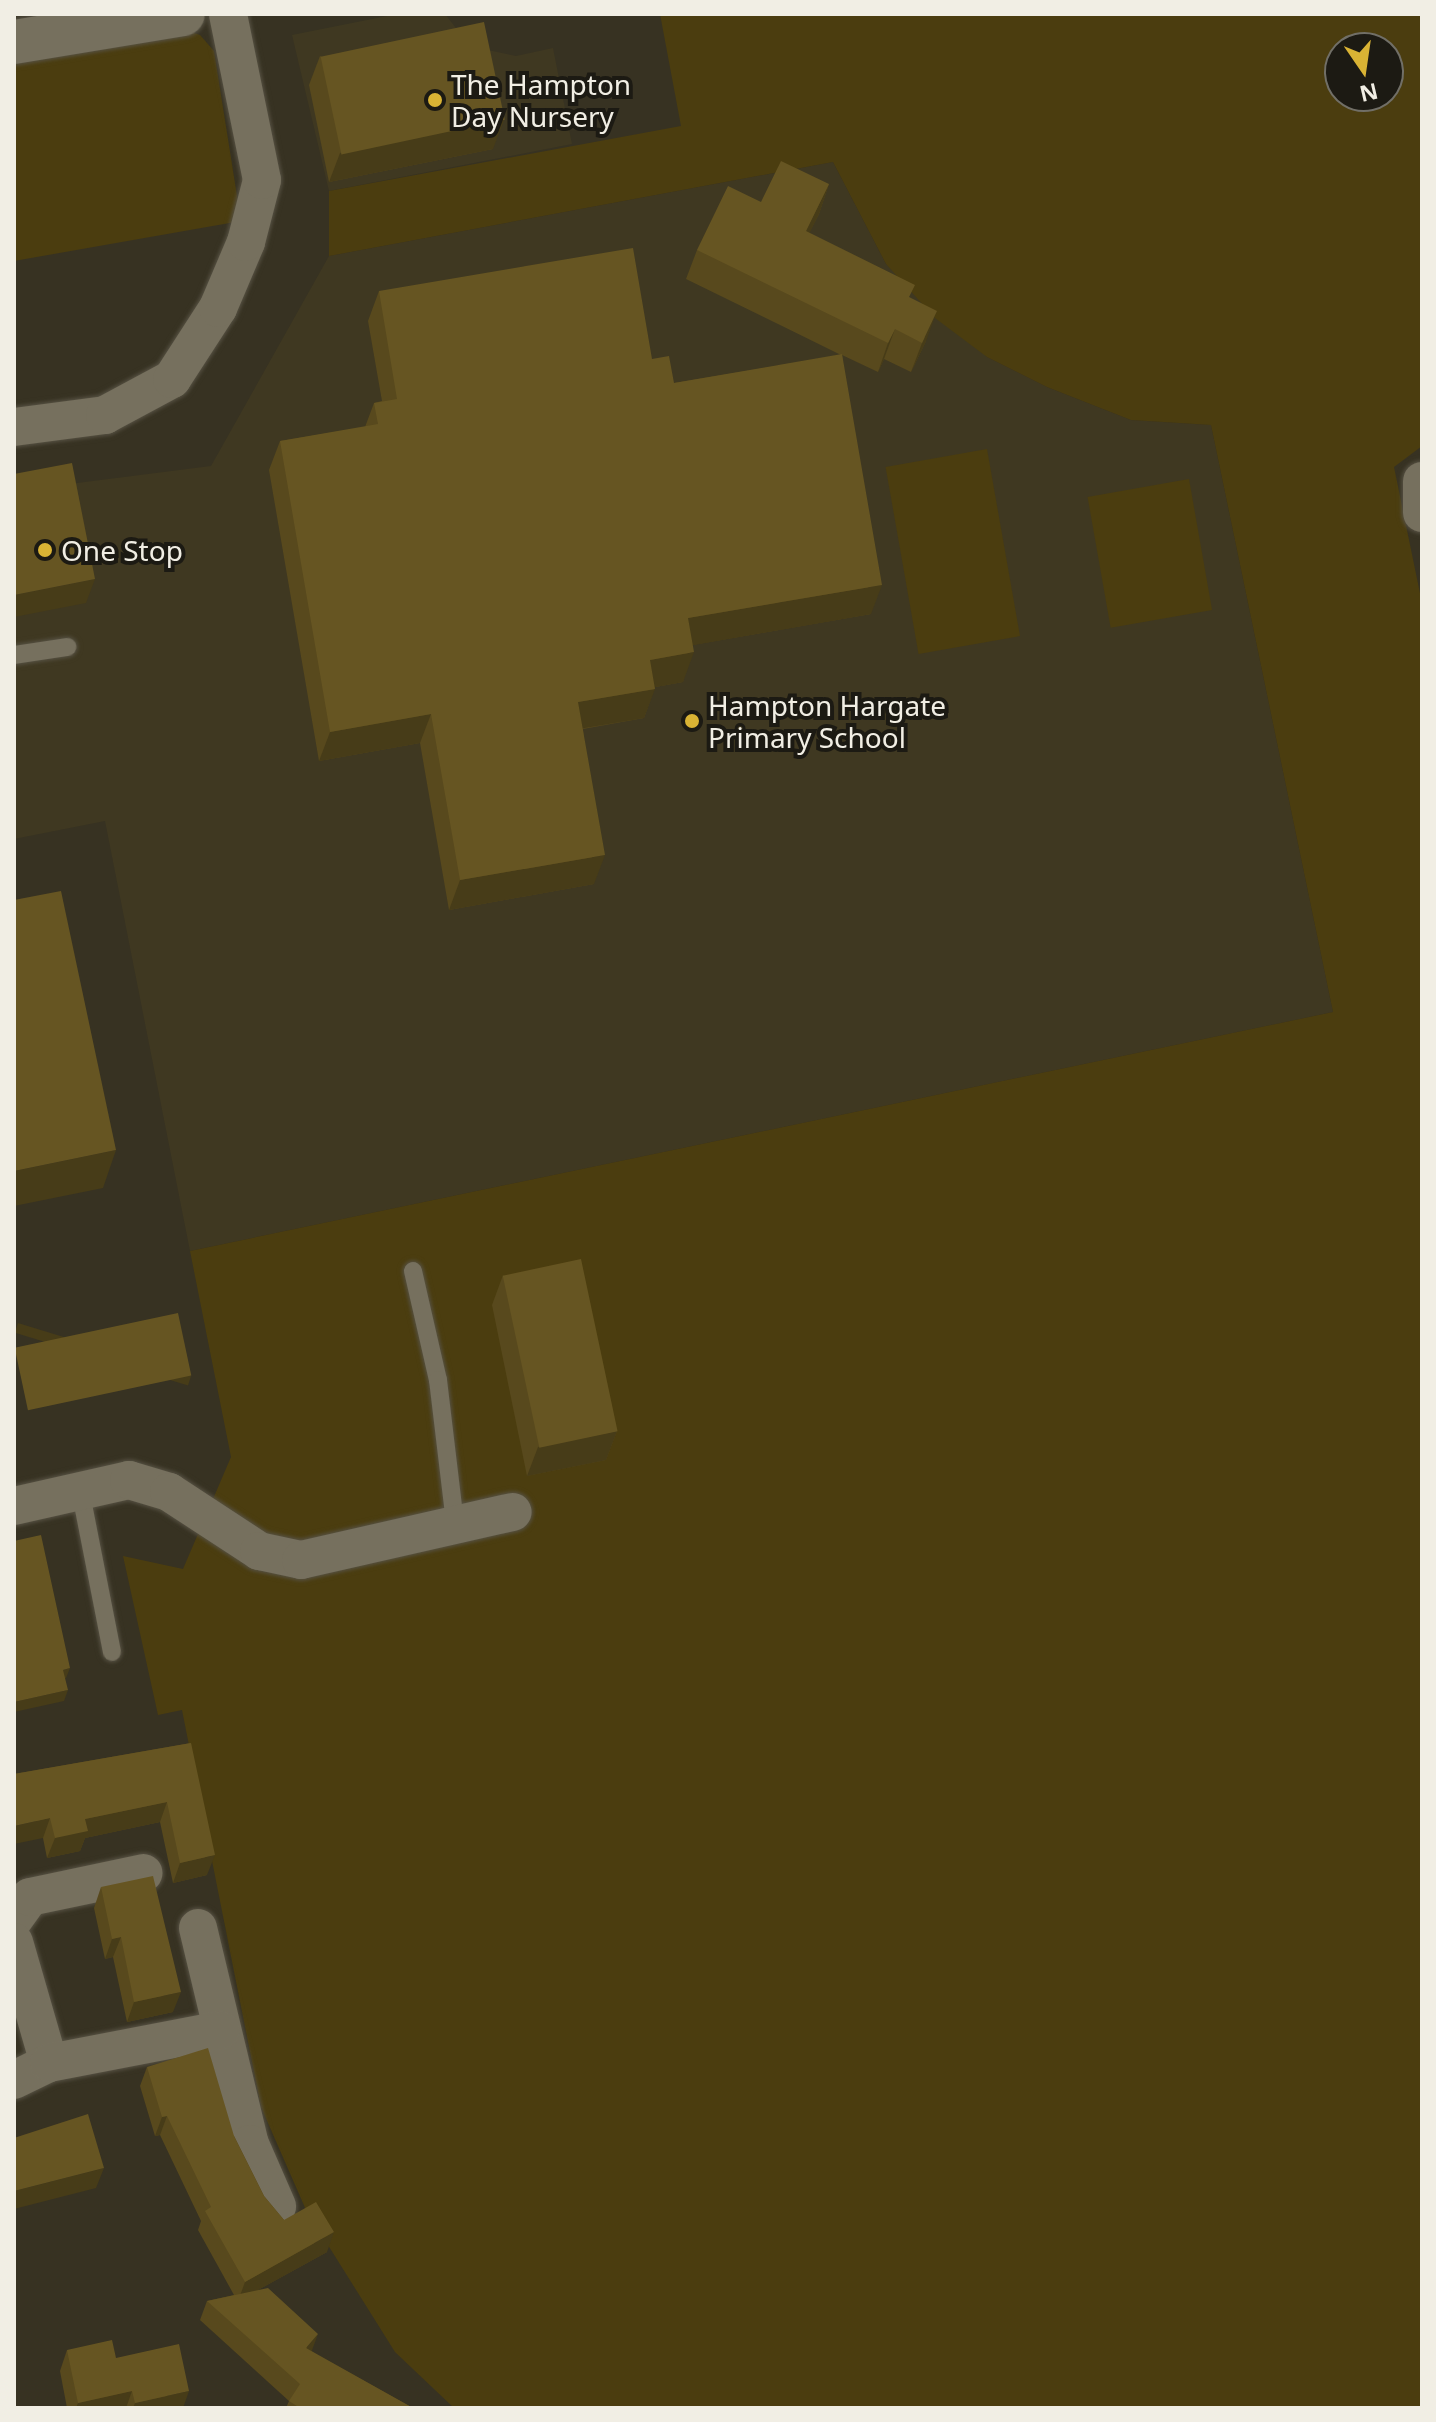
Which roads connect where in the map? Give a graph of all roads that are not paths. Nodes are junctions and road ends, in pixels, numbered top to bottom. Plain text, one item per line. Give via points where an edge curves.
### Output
1 (228, 14) edge
2 (171, 15) edge
3 (14, 42) edge
4 (14, 427) edge
5 (1422, 481) edge
6 (1422, 513) edge
7 (67, 647) dead end
8 (14, 655) edge
9 (413, 1271) dead end
10 (80, 1489) junction
11 (14, 1506) edge
12 (513, 1512) dead end
13 (455, 1522) junction
14 (112, 1652) dead end
15 (144, 1873) dead end
16 (14, 1919) edge
17 (198, 1928) dead end
18 (14, 1942) edge
19 (221, 2030) junction
20 (49, 2063) junction
21 (14, 2080) edge
22 (277, 2206) edge

1 - 4 street via 262,180 246,242 218,308 172,379 105,415
2 - 3 street
5 - 6 street
7 - 8 lane
9 - 13 lane via 438,1380
10 - 11 street
10 - 13 street via 129,1480 169,1492 259,1551 301,1560
10 - 14 lane
12 - 13 street
15 - 16 street via 30,1897
17 - 19 street
18 - 20 street
19 - 20 street
19 - 22 street via 250,2144
20 - 21 street

